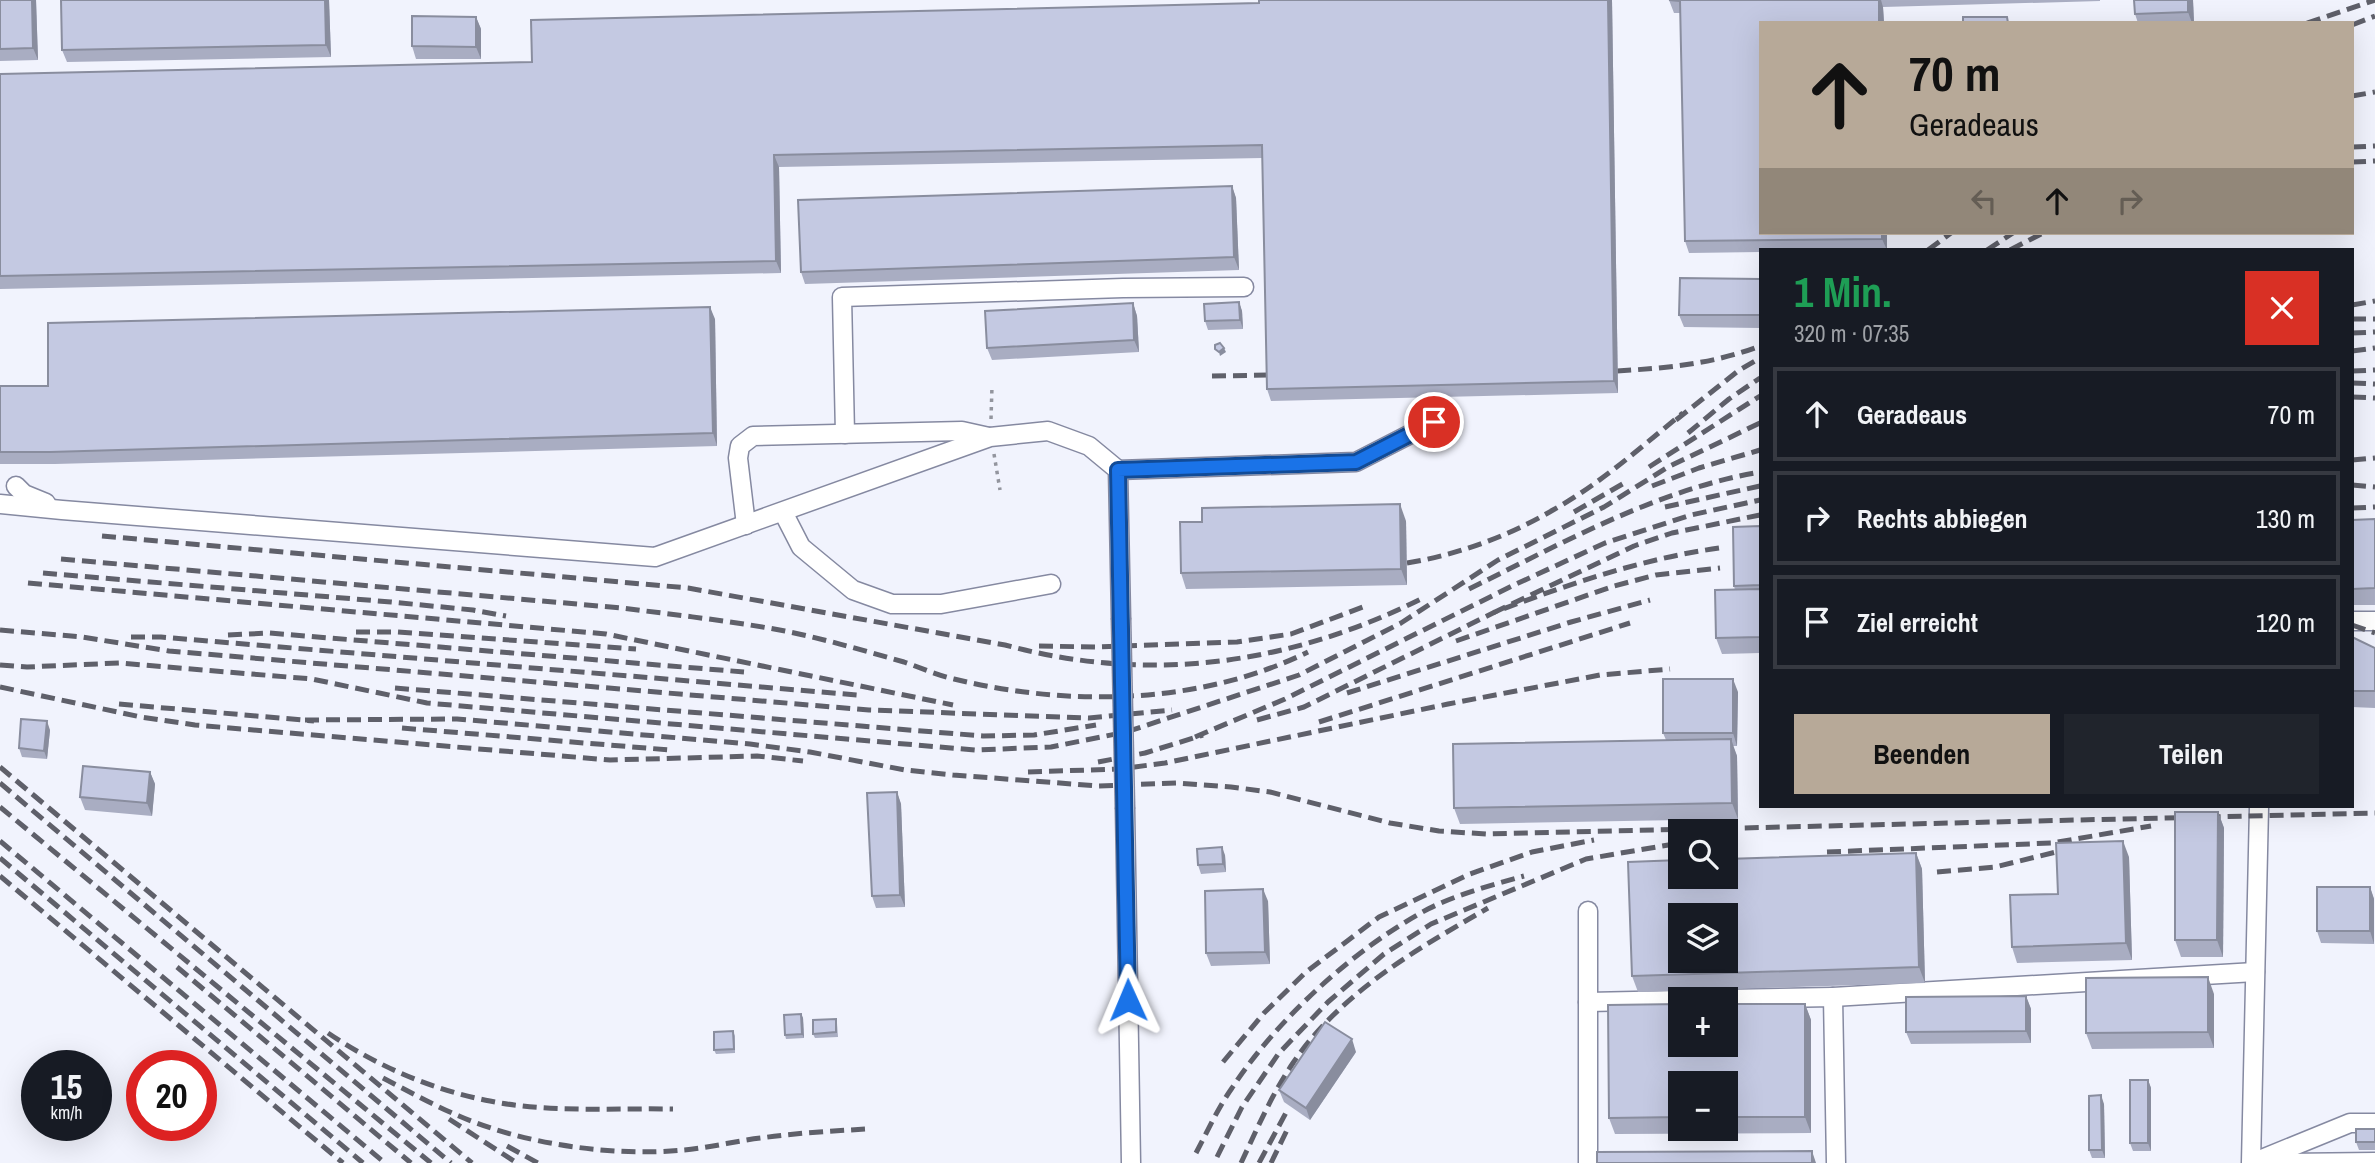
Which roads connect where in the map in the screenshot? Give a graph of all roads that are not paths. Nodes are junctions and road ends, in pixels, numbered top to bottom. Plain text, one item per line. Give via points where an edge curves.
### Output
1 (1244, 288) dead end
2 (1434, 422) dead end
3 (845, 434) junction
4 (990, 437) junction
5 (1118, 470) junction
6 (16, 486) dead end
7 (0, 503) edge
8 (62, 510) junction
9 (783, 512) junction
10 (746, 525) junction
11 (1051, 584) dead end
12 (2354, 621) edge
13 (2375, 621) edge
14 (2259, 808) edge
15 (1588, 911) dead end
16 (2255, 972) junction
17 (1833, 997) junction
18 (1738, 999) edge
19 (1668, 1000) edge
20 (1588, 1002) junction
21 (2375, 1123) edge
22 (2375, 1162) edge
23 (1132, 1163) edge
24 (1588, 1163) edge
25 (1836, 1163) edge
26 (2251, 1163) edge
27 (2279, 1163) edge

1 - 3 lane via 842,297
2 - 5 lane via 1356,462
3 - 4 lane via 962,431
3 - 10 lane via 753,436 740,446
4 - 5 lane via 1048,431 1089,446
4 - 9 lane
5 - 23 lane, bridge
6 - 8 lane
7 - 8 lane
8 - 10 lane via 655,557
9 - 10 lane
9 - 11 lane via 801,547 853,590 891,604 941,604
12 - 13 lane
14 - 16 lane
15 - 20 lane
16 - 17 lane
16 - 26 lane
17 - 18 lane
17 - 25 lane
19 - 20 lane
20 - 24 lane
21 - 26 lane via 2350,1123
22 - 27 lane

